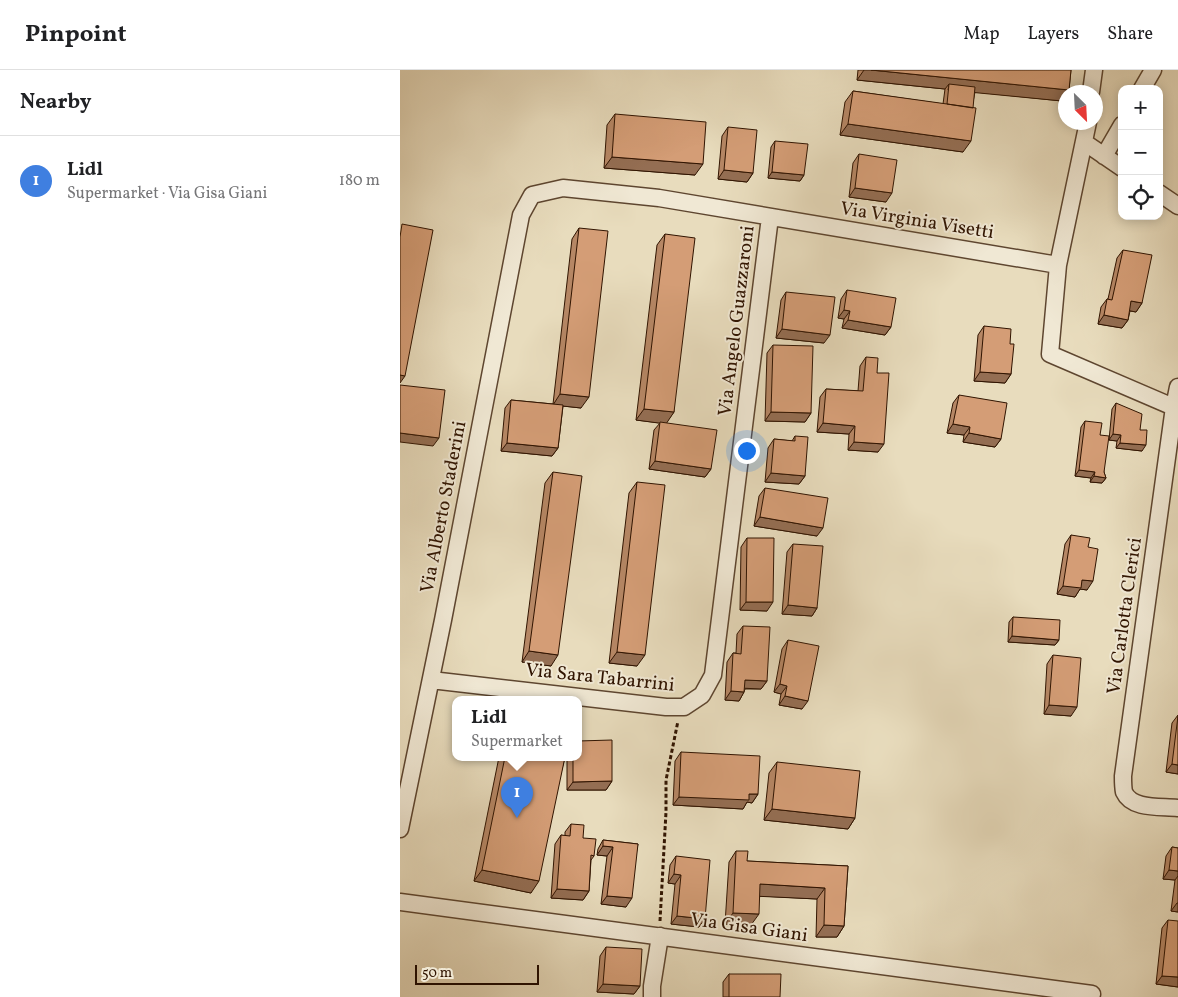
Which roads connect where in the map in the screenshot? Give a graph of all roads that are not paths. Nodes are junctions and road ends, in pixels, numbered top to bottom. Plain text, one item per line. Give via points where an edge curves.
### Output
1 (1094, 70) edge
2 (1153, 70) edge
3 (1093, 85) edge
4 (1144, 85) edge
5 (1086, 130) edge
6 (1119, 130) edge
7 (1084, 142) junction
8 (1104, 156) junction
9 (1118, 165) edge
10 (532, 195) joint
11 (1163, 196) edge
12 (1178, 206) edge
13 (770, 218) junction
14 (1058, 265) junction
15 (1178, 387) edge
16 (1176, 408) edge
17 (430, 680) junction
18 (702, 695) joint
19 (570, 696) edge
20 (582, 697) edge
21 (1178, 808) edge
22 (400, 829) edge
23 (400, 902) edge
24 (660, 936) junction
25 (1092, 994) dead end
26 (652, 997) edge

1 - 3 street
2 - 4 street
5 - 7 street
6 - 8 street
7 - 8 street
7 - 14 street
8 - 9 street
10 - 13 street, Via Angelo Guazzaroni via 563,188 659,198
10 - 17 street, Via Alberto Staderini via 522,216
11 - 12 street
13 - 14 street, Via Virginia Visetti
13 - 18 street, Via Angelo Guazzaroni via 713,675
14 - 16 street via 1050,354
15 - 16 street, Via Carlotta Clerici
16 - 21 street, Via Carlotta Clerici via 1123,776 1124,791 1130,801 1140,805
17 - 19 street, Via Sara Tabarrini
17 - 22 street, Via Alberto Staderini
18 - 20 street, Via Sara Tabarrini via 684,707
23 - 24 street, Via Gisa Giani
24 - 25 street, Via Gisa Giani
24 - 26 street

